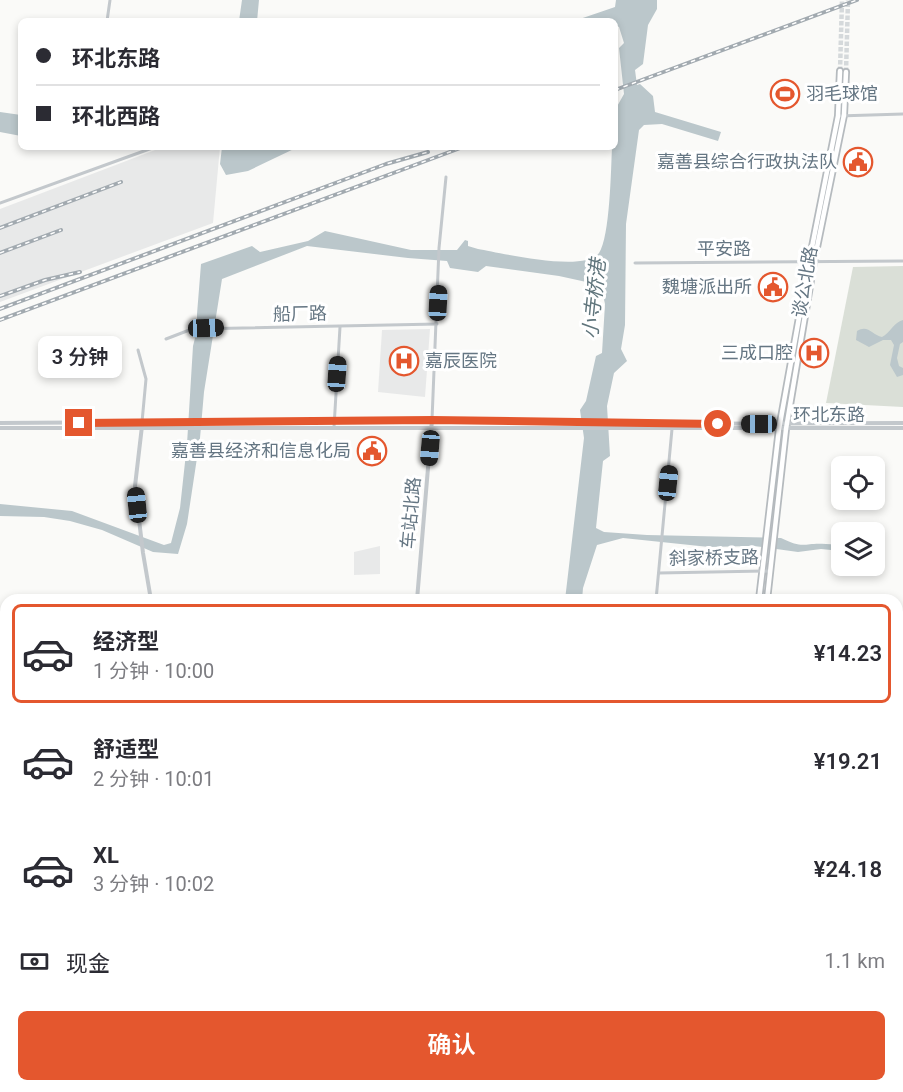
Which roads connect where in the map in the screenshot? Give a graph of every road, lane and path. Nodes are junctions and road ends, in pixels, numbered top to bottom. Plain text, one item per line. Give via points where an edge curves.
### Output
1 (111, 0) edge
2 (108, 18) edge
3 (843, 72) tunnel mouth
4 (903, 114) edge
5 (841, 115) junction
6 (147, 150) edge
7 (447, 177) dead end
8 (0, 203) edge
9 (903, 261) edge
10 (811, 262) junction
11 (635, 263) dead end
12 (437, 324) junction
13 (340, 327) junction
14 (166, 339) dead end
15 (138, 350) dead end
16 (432, 420) junction
17 (334, 421) junction
18 (0, 423) edge
19 (903, 423) edge
20 (142, 425) junction
21 (208, 425) junction
22 (571, 425) junction
23 (673, 426) junction
24 (780, 426) junction
25 (786, 426) junction
26 (334, 427) junction
27 (0, 428) edge
28 (432, 428) junction
29 (903, 428) edge
30 (762, 570) junction
31 (770, 571) junction
32 (659, 573) junction
33 (150, 594) edge
34 (418, 594) edge
35 (657, 594) edge
36 (760, 594) edge
37 (767, 594) edge

1 - 2 street
3 - 5 main road, 谈公北路
4 - 5 street
5 - 10 main road, 谈公北路
6 - 8 street
7 - 12 street, 车站北路 via 439,248
9 - 10 street, 平安路
10 - 11 street, 平安路
10 - 24 main road, 谈公北路
10 - 25 main road, 谈公北路
12 - 13 street, 船厂路
12 - 16 street, 车站北路
13 - 14 street, 船厂路 via 192,329
13 - 17 street
15 - 20 street via 146,379
16 - 17 street, 环北东路
16 - 22 street, 环北东路
16 - 28 street, 车站北路
17 - 21 street, 环北东路
17 - 26 street
18 - 20 street
19 - 25 street, 环北东路
20 - 21 street
20 - 27 street
20 - 33 street via 135,486
21 - 26 street, 环北东路
22 - 23 street, 环北东路
22 - 28 street, 环北东路
23 - 24 street, 环北东路
23 - 32 street
24 - 25 street, 环北东路
24 - 30 main road, 谈公北路
25 - 29 street, 环北东路
25 - 31 main road, 谈公北路
26 - 28 street, 环北东路
28 - 34 street, 车站北路
30 - 31 street, 斜家桥支路
30 - 32 street, 斜家桥支路
30 - 36 main road, 谈公北路
31 - 37 main road, 谈公北路
32 - 35 street

